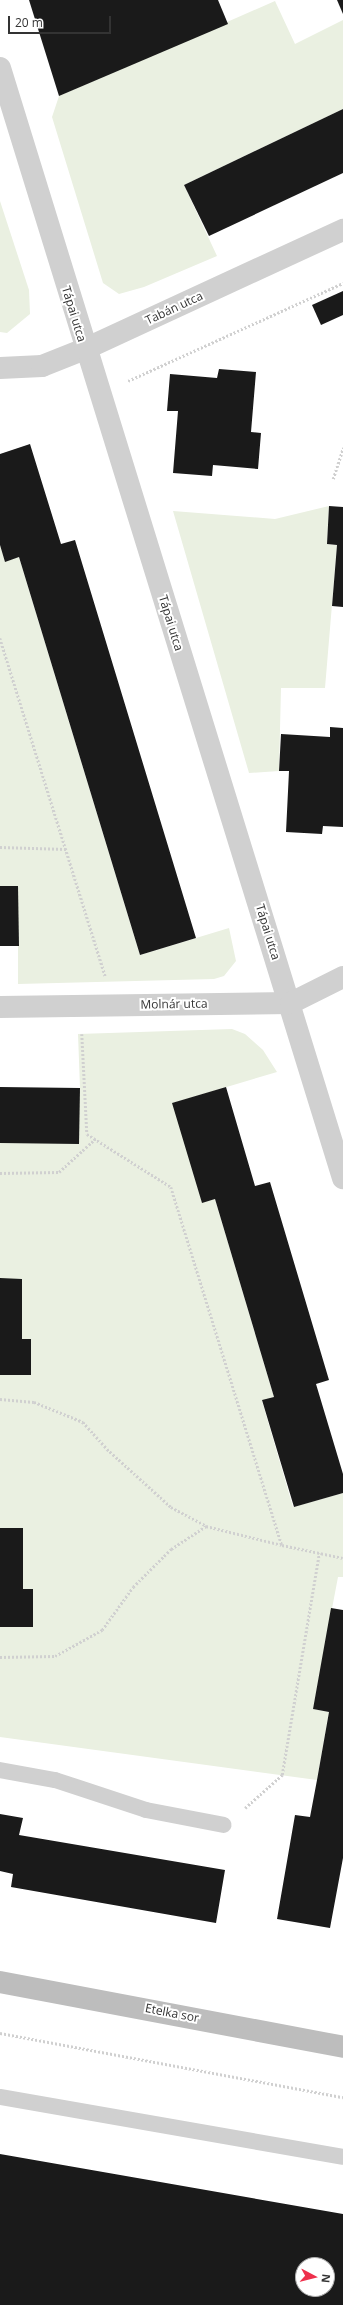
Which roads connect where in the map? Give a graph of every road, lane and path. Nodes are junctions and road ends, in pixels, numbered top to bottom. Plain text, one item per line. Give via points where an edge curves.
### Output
1 (0, 68) edge
2 (343, 230) edge
3 (343, 283) edge
4 (85, 349) junction
5 (0, 368) edge
6 (128, 381) dead end
7 (343, 448) edge
8 (333, 479) dead end
9 (0, 638) edge
10 (0, 847) edge
11 (66, 849) junction
12 (343, 977) edge
13 (291, 1003) junction
14 (114, 1005) junction
15 (80, 1006) junction
16 (0, 1007) edge
17 (95, 1139) junction
18 (0, 1173) edge
19 (343, 1178) edge
20 (0, 1399) edge
21 (206, 1526) junction
22 (282, 1545) junction
23 (319, 1553) junction
24 (343, 1558) edge
25 (0, 1657) edge
26 (0, 1770) edge
27 (224, 1824) joint
28 (0, 1982) edge
29 (0, 2033) edge
30 (343, 2047) edge
31 (0, 2097) edge
32 (343, 2097) edge
33 (343, 2158) edge

1 - 4 street, Tápai utca
2 - 4 street, Tabán utca
3 - 6 path
4 - 5 street, Tabán utca via 42,366
4 - 13 street, Tápai utca
7 - 8 path
9 - 11 path
10 - 11 path
11 - 14 path
12 - 13 street, Molnár utca
13 - 14 street, Molnár utca
13 - 19 street, Tápai utca
14 - 15 street, Molnár utca
15 - 16 street, Molnár utca
15 - 17 path via 87,1134
17 - 18 path via 59,1172
17 - 22 path via 171,1187
20 - 21 path via 34,1402 84,1422 107,1449 171,1507
21 - 22 path
21 - 25 path via 171,1549 133,1587 102,1630 55,1656
22 - 23 path
23 - 24 path
23 - 27 path via 282,1775
26 - 27 lane via 55,1780 104,1799 146,1810
28 - 30 street, Etelka sor
29 - 32 path
31 - 33 lane

